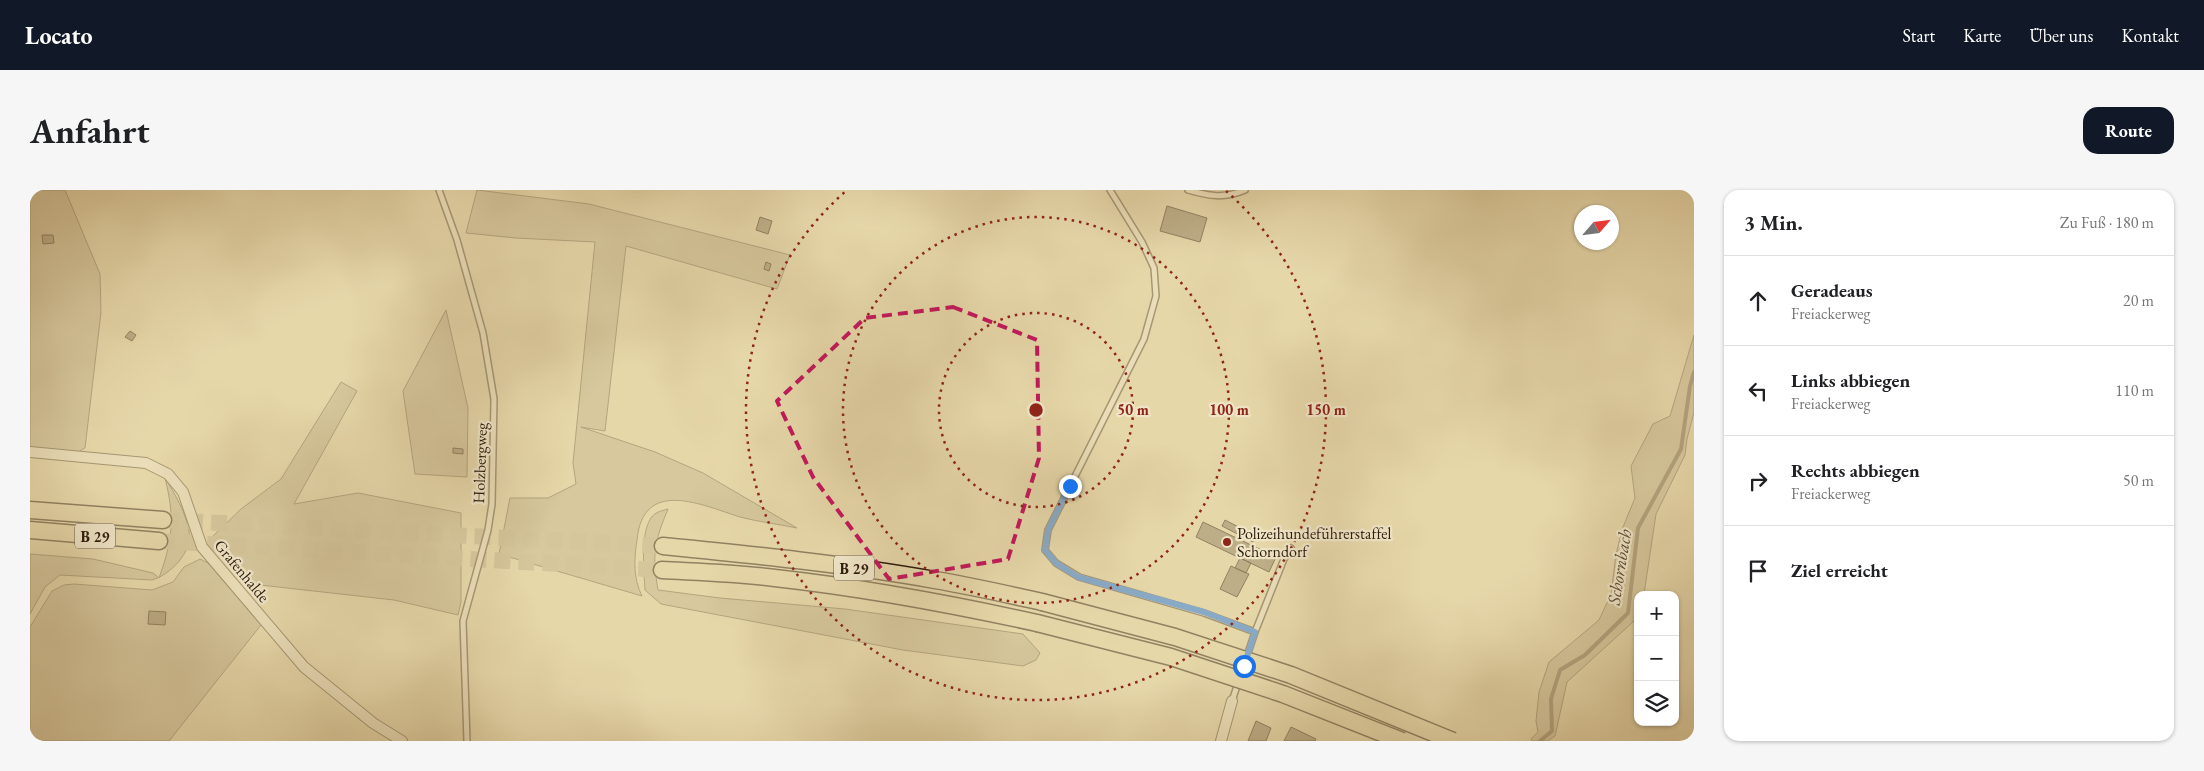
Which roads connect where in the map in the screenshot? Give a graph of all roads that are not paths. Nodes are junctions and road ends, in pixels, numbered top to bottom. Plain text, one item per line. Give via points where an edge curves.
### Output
1 (439, 190) edge
2 (1110, 190) edge
3 (1188, 190) edge
4 (1245, 190) edge
5 (30, 452) edge
6 (30, 510) edge
7 (162, 520) tunnel mouth
8 (30, 530) edge
9 (159, 542) tunnel mouth
10 (664, 546) tunnel mouth
11 (1291, 548) dead end
12 (662, 570) tunnel mouth
13 (1255, 632) junction
14 (1232, 701) joint
15 (402, 741) edge
16 (467, 741) edge
17 (1221, 741) edge
18 (1402, 741) edge
19 (1453, 741) edge

1 - 16 lane, Holzbergweg via 483,333 494,400 492,504 463,621
2 - 13 lane via 1154,268 1156,296 1144,338 1048,530 1045,550 1056,563 1078,577 1204,612
3 - 4 lane via 1214,197
5 - 15 street, Grafenhalde via 146,463 168,474 182,492 202,547 298,659 373,723
6 - 7 highway, B 29
8 - 9 highway, B 29
10 - 19 highway, B 29, bridge via 853,568 934,580 1042,602 1175,637 1291,675
11 - 13 lane
12 - 18 highway, B 29, bridge via 774,578 862,589 948,603 1037,623 1172,657 1283,694
13 - 14 lane
14 - 17 street

